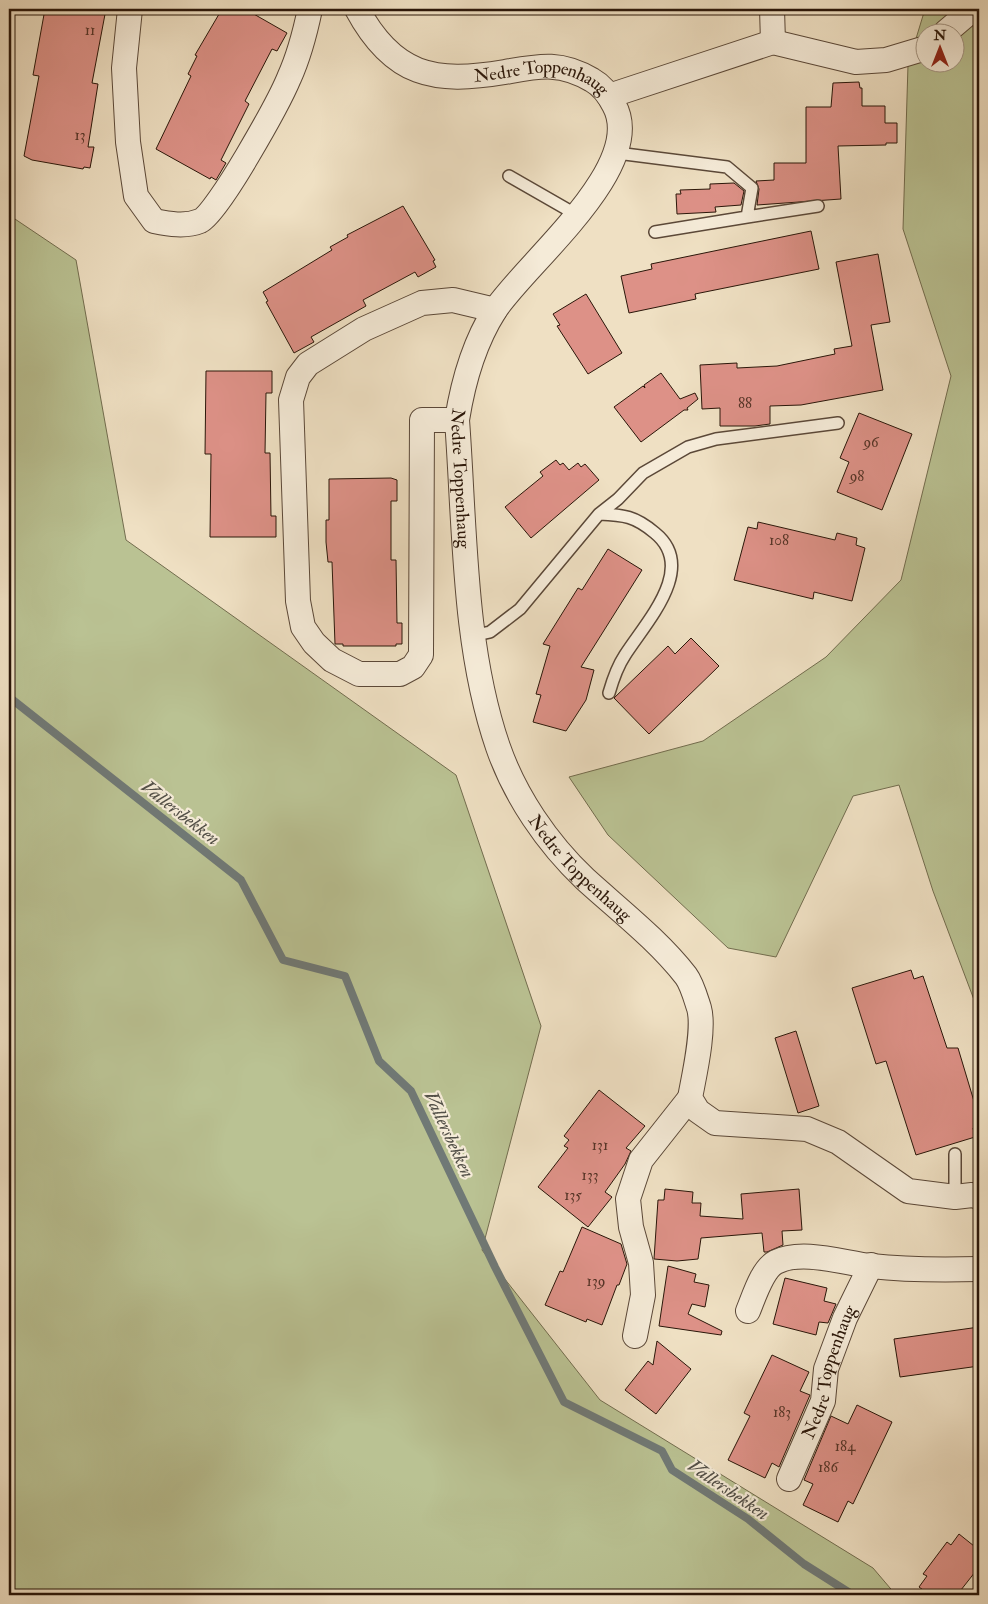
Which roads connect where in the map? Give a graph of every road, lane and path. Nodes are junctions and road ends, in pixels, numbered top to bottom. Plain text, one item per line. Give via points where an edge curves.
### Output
1 (130, 9) edge
2 (310, 9) edge
3 (357, 9) edge
4 (772, 9) edge
5 (973, 9) edge
6 (958, 22) edge
7 (773, 42) junction
8 (916, 51) edge
9 (609, 96) junction
10 (617, 153) junction
11 (509, 176) dead end
12 (818, 206) dead end
13 (577, 215) junction
14 (747, 217) junction
15 (655, 232) dead end
16 (495, 310) junction
17 (457, 420) junction
18 (838, 422) dead end
19 (599, 514) junction
20 (472, 636) junction
21 (609, 693) dead end
22 (690, 1098) junction
23 (955, 1154) dead end
24 (955, 1197) junction
25 (979, 1197) edge
26 (871, 1266) junction
27 (979, 1269) edge
28 (748, 1311) dead end
29 (635, 1336) dead end
30 (789, 1479) dead end

1 - 2 street via 124,68 128,142 136,196 154,221 178,225 201,221 228,189 288,80 304,39
3 - 9 street, Nedre Toppenhaug via 374,38 394,58 415,70 440,76 477,76 546,65 575,70 595,82
4 - 7 street
5 - 6 street
7 - 8 street via 856,62 886,60
7 - 9 street
9 - 10 street, Nedre Toppenhaug via 618,111 621,132
10 - 13 street, Nedre Toppenhaug
10 - 14 lane via 727,167 752,188
11 - 13 lane
12 - 14 lane
13 - 16 street, Nedre Toppenhaug
14 - 15 lane
16 - 17 street, Nedre Toppenhaug via 462,386
16 - 17 street via 453,300 422,303 364,329 308,364 298,376 291,400 298,592 303,628 332,660 360,674 400,674 413,667 421,654 422,420
17 - 20 street, Nedre Toppenhaug
18 - 19 lane via 716,439 688,448 642,473
19 - 20 lane via 520,609 490,632
19 - 21 lane via 628,516 645,524 661,538 672,560 668,586 618,667
20 - 22 street, Nedre Toppenhaug via 498,747 537,823 584,877 632,920 688,978 700,1010 699,1041
22 - 24 street via 698,1111 715,1123 807,1130 838,1142 908,1191
22 - 29 street, Nedre Toppenhaug via 641,1160 628,1199 631,1227 641,1262 643,1296
23 - 24 lane
24 - 25 street
26 - 27 street
26 - 28 street via 830,1259 789,1258 774,1262
26 - 30 street, Nedre Toppenhaug via 842,1327 826,1369 823,1401

